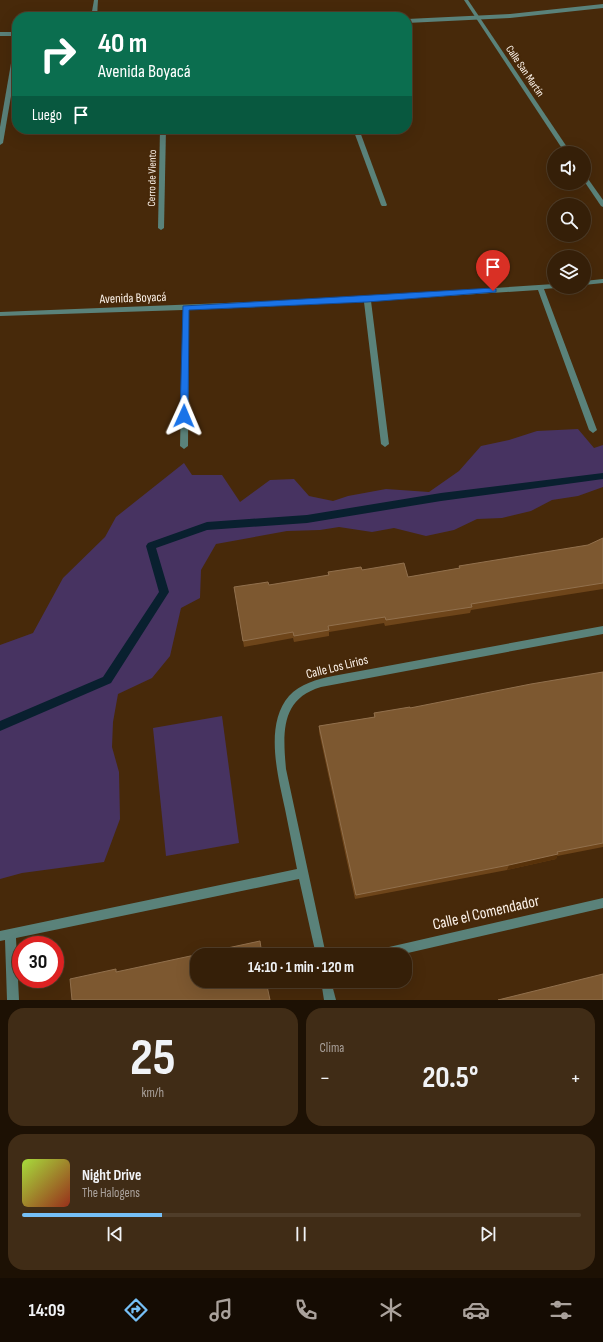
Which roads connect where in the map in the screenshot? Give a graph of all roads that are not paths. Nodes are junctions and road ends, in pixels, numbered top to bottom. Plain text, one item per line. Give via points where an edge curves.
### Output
1 (96, 0) edge
2 (466, 0) edge
3 (603, 6) edge
4 (95, 12) edge
5 (478, 18) junction
6 (412, 21) edge
7 (0, 34) edge
8 (12, 34) edge
9 (12, 75) edge
10 (163, 134) edge
11 (358, 134) edge
12 (0, 144) edge
13 (563, 146) edge
14 (591, 187) edge
15 (384, 204) dead end
16 (603, 205) edge
17 (161, 228) dead end
18 (603, 282) edge
19 (591, 283) edge
20 (547, 286) edge
21 (540, 287) junction
22 (367, 299) junction
23 (186, 308) junction
24 (0, 314) edge
25 (593, 430) dead end
26 (386, 444) dead end
27 (184, 446) dead end
28 (603, 630) edge
29 (303, 873) junction
30 (603, 903) edge
31 (5, 935) edge
32 (319, 948) edge
33 (407, 948) edge
34 (327, 988) edge
35 (13, 1000) edge
36 (330, 1000) edge

1 - 4 street
2 - 5 street, Calle San Martín
3 - 5 street
5 - 6 street
5 - 13 street, Calle San Martín
7 - 8 street
9 - 12 street
10 - 17 street, Cerro de Viento
11 - 15 street
14 - 16 street
18 - 19 street
20 - 21 street, Avenida Boyacá
21 - 22 street, Avenida Boyacá
21 - 25 street
22 - 23 street, Avenida Boyacá
22 - 26 street
23 - 24 street, Avenida Boyacá
23 - 27 street
28 - 29 street, Calle Los Lirios via 344,678 317,684 300,692 281,719 278,739 281,769
29 - 31 street
29 - 32 street, Calle Los Lirios
30 - 33 street, Calle el Comendador
31 - 35 street
34 - 36 street

